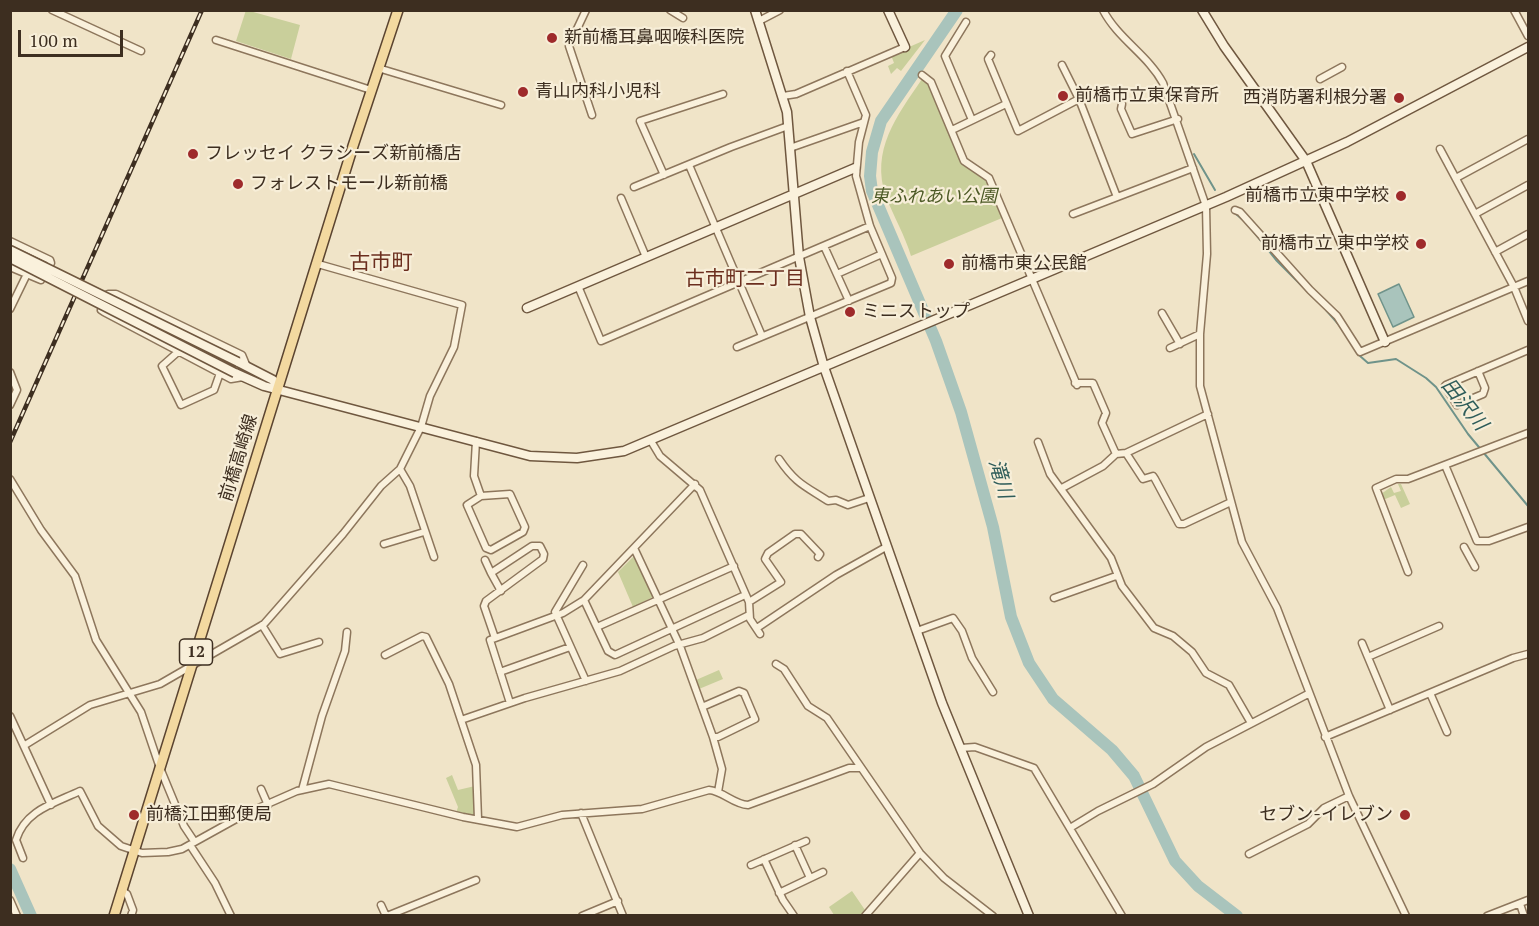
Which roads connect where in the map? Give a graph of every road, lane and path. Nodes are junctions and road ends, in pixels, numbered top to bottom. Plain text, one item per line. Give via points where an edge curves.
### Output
1 (52, 10) edge
2 (398, 10) edge
3 (586, 10) edge
4 (670, 10) edge
5 (755, 10) edge
6 (780, 10) edge
7 (888, 10) edge
8 (1103, 10) edge
9 (1202, 10) edge
10 (1514, 10) edge
11 (684, 18) dead end
12 (759, 21) junction
13 (966, 22) dead end
14 (1528, 36) edge
15 (216, 40) dead end
16 (904, 47) joint
17 (1528, 47) edge
18 (141, 51) dead end
19 (991, 55) dead end
20 (1062, 65) dead end
21 (1342, 67) dead end
22 (378, 68) junction
23 (847, 71) junction
24 (922, 75) dead end
25 (1320, 79) dead end
26 (371, 90) junction
27 (723, 94) dead end
28 (783, 96) junction
29 (1079, 99) junction
30 (1006, 104) junction
31 (1122, 104) dead end
32 (501, 105) dead end
33 (592, 115) dead end
34 (1178, 119) junction
35 (972, 120) junction
36 (864, 122) junction
37 (788, 126) junction
38 (952, 130) junction
39 (1528, 139) edge
40 (790, 148) junction
41 (1440, 149) dead end
42 (1306, 161) junction
43 (689, 165) junction
44 (855, 168) junction
45 (1193, 168) junction
46 (664, 175) junction
47 (1456, 178) junction
48 (1528, 185) edge
49 (634, 187) dead end
50 (793, 195) junction
51 (1117, 197) junction
52 (621, 198) dead end
53 (1206, 206) junction
54 (1235, 210) dead end
55 (1073, 214) dead end
56 (1475, 214) junction
57 (870, 226) junction
58 (715, 227) junction
59 (1528, 234) edge
60 (10, 241) edge
61 (824, 246) junction
62 (10, 250) edge
63 (1495, 252) junction
64 (882, 254) junction
65 (646, 257) junction
66 (799, 257) junction
67 (10, 258) edge
68 (318, 264) junction
69 (10, 267) edge
70 (27, 274) junction
71 (837, 274) junction
72 (1032, 280) junction
73 (1528, 281) edge
74 (739, 282) junction
75 (578, 286) junction
76 (1514, 287) junction
77 (849, 301) junction
78 (527, 308) dead end
79 (10, 309) edge
80 (1162, 313) dead end
81 (810, 318) junction
82 (1528, 321) edge
83 (1200, 334) junction
84 (762, 336) junction
85 (1385, 342) junction
86 (1180, 344) junction
87 (737, 347) dead end
88 (1170, 348) dead end
89 (1528, 350) edge
90 (179, 351) junction
91 (242, 364) junction
92 (824, 367) junction
93 (1478, 371) junction
94 (10, 372) edge
95 (220, 373) junction
96 (239, 375) junction
97 (279, 388) junction
98 (10, 405) edge
99 (1208, 414) junction
100 (421, 427) junction
101 (1528, 433) edge
102 (476, 441) junction
103 (651, 441) junction
104 (1038, 442) dead end
105 (1126, 453) junction
106 (1116, 454) junction
107 (779, 459) dead end
108 (1446, 465) junction
109 (400, 469) junction
110 (10, 479) edge
111 (694, 484) junction
112 (1062, 488) junction
113 (482, 496) junction
114 (869, 498) junction
115 (1231, 502) junction
116 (1528, 526) edge
117 (424, 532) junction
118 (384, 544) dead end
119 (886, 547) junction
120 (634, 548) junction
121 (1464, 548) dead end
122 (434, 557) dead end
123 (818, 557) dead end
124 (485, 560) dead end
125 (583, 565) dead end
126 (734, 566) junction
127 (1475, 567) dead end
128 (1408, 572) dead end
129 (491, 573) junction
130 (1116, 576) junction
131 (501, 591) junction
132 (745, 595) junction
133 (1054, 598) dead end
134 (584, 600) junction
135 (659, 600) junction
136 (749, 602) junction
137 (750, 615) junction
138 (556, 616) junction
139 (262, 625) junction
140 (1439, 626) dead end
141 (597, 627) junction
142 (673, 629) junction
143 (917, 631) junction
144 (347, 632) dead end
145 (495, 638) junction
146 (319, 642) dead end
147 (1362, 643) dead end
148 (680, 646) junction
149 (570, 647) junction
150 (1528, 654) edge
151 (385, 655) dead end
152 (1368, 657) junction
153 (776, 664) dead end
154 (192, 666) junction
155 (500, 672) junction
156 (586, 681) junction
157 (993, 692) dead end
158 (128, 693) junction
159 (1430, 693) junction
160 (1308, 694) junction
161 (510, 703) junction
162 (702, 707) junction
163 (1390, 710) junction
164 (10, 716) edge
165 (461, 720) junction
166 (1251, 723) junction
167 (1447, 732) dead end
168 (713, 737) junction
169 (1324, 737) junction
170 (25, 745) junction
171 (961, 748) junction
172 (160, 768) junction
173 (860, 768) junction
174 (261, 789) dead end
175 (302, 790) junction
176 (718, 792) junction
177 (1349, 796) junction
178 (51, 805) junction
179 (268, 805) junction
180 (581, 813) junction
181 (478, 819) junction
182 (1070, 828) junction
183 (806, 841) dead end
184 (192, 843) junction
185 (795, 845) junction
186 (133, 851) junction
187 (920, 853) junction
188 (1249, 854) dead end
189 (23, 858) dead end
190 (764, 859) junction
191 (751, 865) dead end
192 (823, 872) dead end
193 (810, 878) junction
194 (476, 880) dead end
195 (122, 890) junction
196 (779, 893) junction
197 (10, 900) edge
198 (1528, 900) edge
199 (618, 901) junction
200 (1520, 904) junction
201 (381, 905) dead end
202 (17, 915) edge
203 (114, 915) edge
204 (131, 915) edge
205 (231, 915) edge
206 (386, 915) edge
207 (582, 915) edge
208 (623, 915) edge
209 (794, 915) edge
210 (865, 915) edge
211 (993, 915) edge
212 (1029, 915) edge
213 (1122, 915) edge
214 (1406, 915) edge
215 (1487, 915) edge
216 (1524, 915) edge

1 - 18 street
2 - 22 main road, 前橋高崎線 / 12
3 - 33 street via 569,46
4 - 11 street
5 - 12 street
6 - 12 street
7 - 16 street
8 - 34 street via 1114,28 1153,66
9 - 42 street
10 - 14 street
12 - 28 street
13 - 35 street via 945,56
15 - 26 street
16 - 23 street
17 - 42 street
19 - 30 street via 988,59
20 - 29 street
21 - 25 street
22 - 26 main road, 前橋高崎線 / 12
22 - 32 street
23 - 28 street
23 - 36 street via 866,115
24 - 38 street via 931,82
26 - 68 main road, 前橋高崎線 / 12
27 - 46 street via 640,121
28 - 37 street
29 - 30 street via 1018,131
29 - 51 street
30 - 35 street
31 - 34 street via 1132,134
34 - 45 street
35 - 38 street
36 - 40 street
36 - 44 street
37 - 40 street
37 - 43 street
38 - 72 street via 966,164 989,178
39 - 47 street
40 - 50 street
41 - 47 street
42 - 53 street
42 - 85 street
43 - 46 street
43 - 58 street
44 - 50 street
44 - 57 street
45 - 51 street
45 - 53 street
46 - 49 street
47 - 56 street
48 - 56 street
50 - 58 street
50 - 66 street
51 - 55 street
52 - 65 street
53 - 72 street
53 - 83 street via 1207,270
54 - 85 street via 1337,316 1360,352
56 - 63 street
57 - 61 street
57 - 64 street
58 - 65 street
58 - 74 street
59 - 63 street
60 - 70 street via 51,262 42,280
61 - 66 street
61 - 71 street
62 - 91 street, bridge
63 - 76 street
64 - 71 street
64 - 77 street via 891,283
65 - 75 street
66 - 74 street
66 - 81 street
67 - 96 street, bridge
68 - 97 main road, 前橋高崎線 / 12
68 - 100 street via 462,305 454,347 430,396
69 - 70 street
70 - 79 street
71 - 77 street
72 - 92 street
72 - 106 street via 1076,384 1093,383 1106,413 1102,423
73 - 76 street
74 - 75 street via 601,341
74 - 84 street
75 - 78 street
76 - 82 street
76 - 85 street
77 - 81 street
80 - 86 street
81 - 84 street
81 - 92 street
83 - 86 street
83 - 99 street via 1199,376
84 - 87 street
86 - 88 street
89 - 93 street
90 - 91 street via 104,312 101,307 108,294 116,294 242,355
90 - 95 street
90 - 95 street via 162,366 181,405 216,388
91 - 97 street via 273,380
92 - 103 street
92 - 114 street
93 - 93 street via 1445,386 1457,405 1484,394
94 - 98 street via 17,390
95 - 96 street via 234,379
96 - 97 street
97 - 100 street
97 - 154 main road, 前橋高崎線 / 12
99 - 105 street
99 - 115 street
100 - 102 street
100 - 109 street
101 - 108 street
102 - 103 street via 530,456 577,458 624,451
102 - 113 street via 474,476
103 - 111 street via 660,456
104 - 112 street via 1050,474
105 - 106 street
105 - 115 street via 1143,479 1153,476 1179,524
106 - 112 street via 1103,466
107 - 114 street via 791,477 826,500 848,505
108 - 116 street via 1477,541 1489,541
108 - 128 street via 1408,479 1396,479 1375,490
109 - 117 street via 410,486
109 - 139 street
110 - 158 street via 75,576 96,640
111 - 120 street
111 - 126 street
112 - 130 street via 1111,558
113 - 113 street via 510,494 524,532 486,549 467,505
114 - 119 street
115 - 160 street via 1245,550 1277,608
117 - 118 street
117 - 122 street
119 - 137 street via 836,575 758,631
119 - 143 street
120 - 134 street
120 - 135 street
121 - 127 street
123 - 136 street via 820,554 801,534 795,534 765,559 781,582
124 - 129 street
125 - 138 street via 558,605
126 - 132 street
126 - 135 street
129 - 131 street
129 - 131 street via 532,546 537,544 543,549 543,559
130 - 133 street
130 - 166 street via 1154,628 1173,636 1192,652 1206,673 1229,685
131 - 145 street via 484,606
132 - 136 street
132 - 142 street
134 - 138 street
134 - 141 street
135 - 141 street
135 - 142 street
136 - 137 street
137 - 148 street
138 - 145 street
138 - 149 street
139 - 146 street via 280,654
139 - 154 street
140 - 152 street
141 - 142 street via 608,651 615,655
142 - 148 street
143 - 157 street via 953,618
143 - 171 street
144 - 175 street via 345,651
145 - 155 street via 490,642
147 - 152 street
148 - 156 street
148 - 162 street
149 - 155 street
149 - 156 street
150 - 159 street
151 - 165 street via 425,636 447,679
152 - 163 street
153 - 173 street via 784,669 808,706 827,718
154 - 158 street via 145,690
154 - 172 main road, 前橋高崎線 / 12
155 - 161 street
156 - 161 street
158 - 170 street via 78,711
158 - 172 street via 145,720
159 - 163 street
159 - 167 street
160 - 166 street
160 - 169 street
161 - 165 street
162 - 168 street
162 - 168 street via 739,691 744,693 755,719
163 - 169 street
164 - 170 street
165 - 181 street via 476,765
166 - 182 street
168 - 176 street via 722,769
169 - 177 street
170 - 178 street
171 - 182 street via 975,747 1031,766
171 - 212 street
172 - 184 street
172 - 186 main road, 前橋高崎線 / 12
173 - 176 street via 849,768 748,805
173 - 187 street
174 - 179 street
175 - 179 street
175 - 181 street via 329,784
176 - 180 street via 709,790 638,809
177 - 188 street via 1324,808 1308,824
177 - 214 street
178 - 186 street via 80,791 98,826
178 - 189 street via 30,816 20,830 16,840
179 - 184 street
180 - 181 street via 522,827
180 - 199 street
182 - 213 street
183 - 185 street
184 - 186 street via 168,852
184 - 205 street
185 - 190 street
185 - 193 street
186 - 195 main road, 前橋高崎線 / 12
187 - 210 street
187 - 211 street via 944,878
190 - 191 street
190 - 196 street
192 - 193 street
193 - 196 street
194 - 206 street
195 - 203 main road, 前橋高崎線 / 12
195 - 204 street via 133,910
196 - 209 street
197 - 202 street
198 - 200 street
199 - 207 street
199 - 208 street
200 - 215 street
200 - 216 street
201 - 206 street

